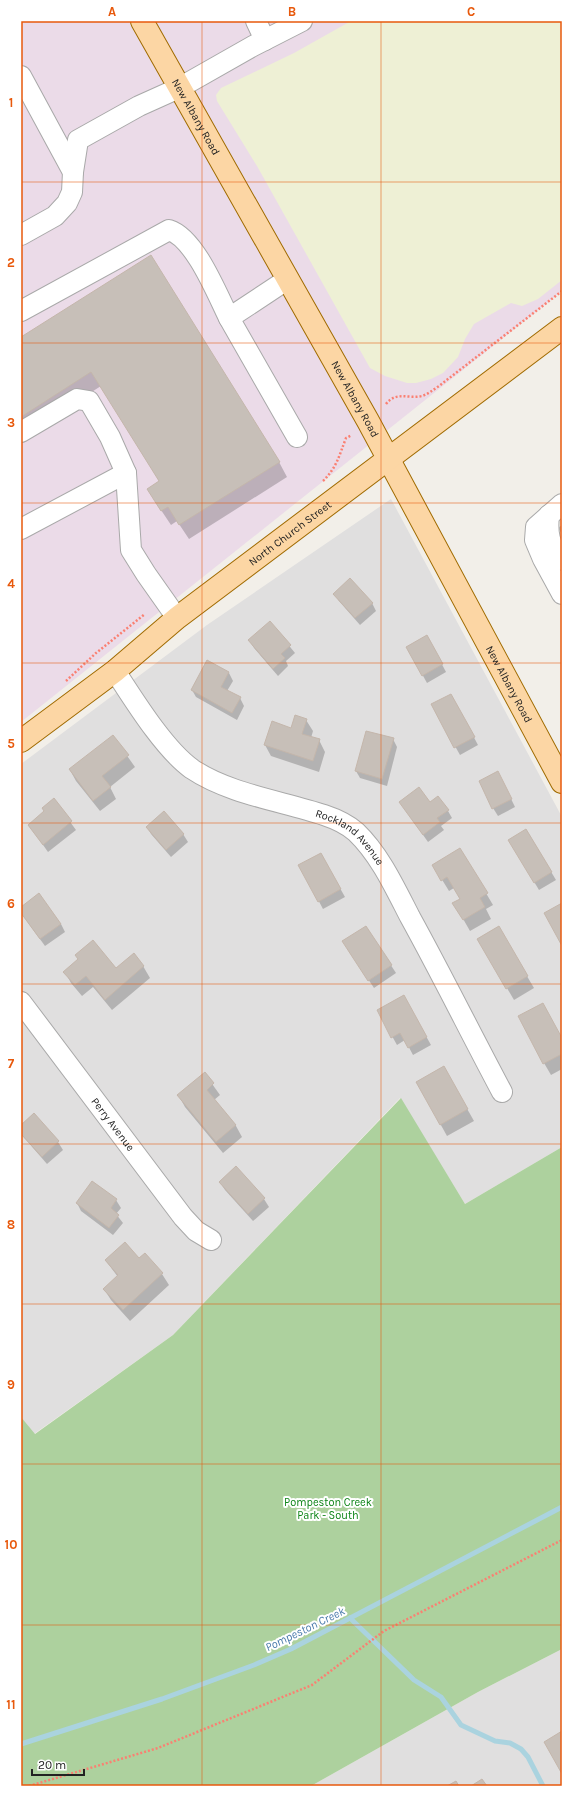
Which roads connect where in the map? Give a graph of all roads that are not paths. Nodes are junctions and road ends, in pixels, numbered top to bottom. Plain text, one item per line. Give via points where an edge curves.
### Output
1 (142, 21) edge
2 (256, 21) edge
3 (302, 21) edge
4 (265, 40) junction
5 (21, 76) edge
6 (179, 88) junction
7 (73, 172) junction
8 (21, 235) edge
9 (288, 279) junction
10 (21, 311) edge
11 (229, 318) junction
12 (562, 328) edge
13 (21, 432) edge
14 (298, 437) dead end
15 (389, 458) junction
16 (126, 473) junction
17 (555, 510) edge
18 (21, 529) edge
19 (562, 560) edge
20 (562, 594) edge
21 (177, 618) junction
22 (115, 671) junction
23 (21, 741) edge
24 (562, 782) edge
25 (21, 1002) edge
26 (502, 1092) dead end
27 (211, 1240) dead end

1 - 6 main road, New Albany Road via 172,71
2 - 4 street
3 - 4 street
4 - 6 street
5 - 7 street
6 - 7 street via 139,106 78,140
6 - 9 main road, New Albany Road
7 - 8 street via 72,192 67,203 55,216
9 - 11 street
9 - 15 main road, New Albany Road
10 - 11 street via 169,230 177,232 194,251
11 - 14 street
12 - 15 main road, North Church Street
13 - 16 street via 77,399 88,401 110,437
15 - 21 main road, North Church Street
15 - 24 main road, New Albany Road
16 - 18 street
16 - 21 street via 132,550
17 - 19 street via 547,532
17 - 20 street via 536,527 535,540
21 - 22 main road, North Church Street
22 - 23 main road, North Church Street
22 - 26 street, Rockland Avenue via 167,744 192,768 224,785 340,821 356,832 369,846 431,954
25 - 27 street, Perry Avenue via 183,1218 196,1231

